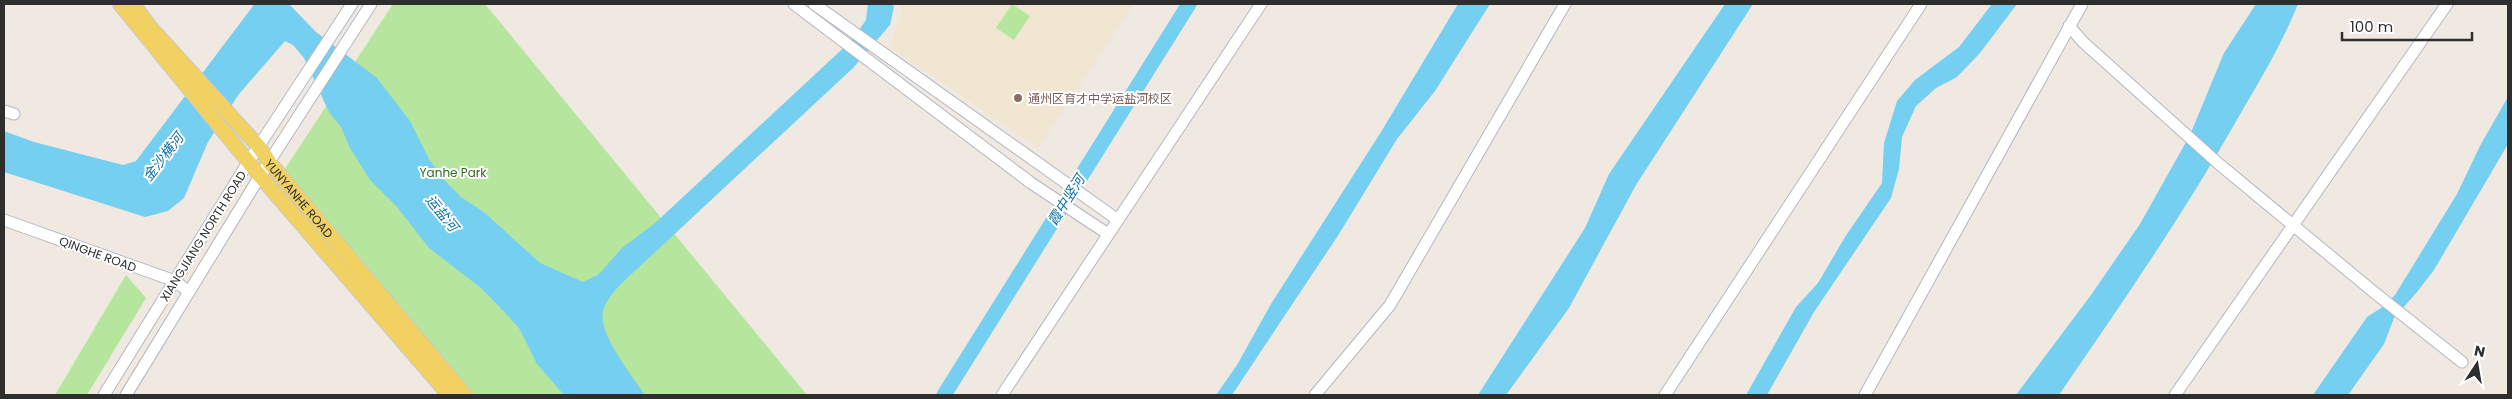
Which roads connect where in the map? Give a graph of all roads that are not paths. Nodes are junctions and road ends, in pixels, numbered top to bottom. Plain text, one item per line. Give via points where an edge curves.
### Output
1 (120, 4) edge
2 (133, 4) edge
3 (352, 4) edge
4 (371, 4) edge
5 (794, 4) edge
6 (814, 4) edge
7 (1261, 4) edge
8 (1565, 4) edge
9 (1921, 4) edge
10 (2082, 4) edge
11 (2447, 4) edge
12 (2069, 26) junction
13 (259, 147) junction
14 (250, 161) junction
15 (269, 162) junction
16 (260, 176) junction
17 (4, 220) edge
18 (1118, 220) junction
19 (2293, 225) junction
20 (1108, 234) junction
21 (175, 281) junction
22 (189, 292) junction
23 (2462, 362) dead end
24 (104, 395) edge
25 (126, 395) edge
26 (449, 395) edge
27 (465, 395) edge
28 (1002, 395) edge
29 (1315, 395) edge
30 (1665, 395) edge
31 (1865, 395) edge
32 (2175, 395) edge

1 - 14 main road, YUNYANHE ROAD
2 - 13 main road, YUNYANHE ROAD
3 - 13 street, XIANGJIANG NORTH ROAD
4 - 15 street, XIANGJIANG NORTH ROAD
5 - 20 street via 1031,183
6 - 18 street
7 - 18 street
8 - 29 street via 1390,305
9 - 30 street
10 - 12 street
11 - 19 street
12 - 19 street via 2177,128
12 - 31 street
13 - 14 street, XIANGJIANG NORTH ROAD
13 - 15 main road, YUNYANHE ROAD
14 - 16 main road, YUNYANHE ROAD
14 - 21 street, XIANGJIANG NORTH ROAD
15 - 16 street, XIANGJIANG NORTH ROAD
15 - 27 main road, YUNYANHE ROAD
16 - 22 street, XIANGJIANG NORTH ROAD
16 - 26 main road, YUNYANHE ROAD
17 - 21 street, QINGHE ROAD
18 - 20 street
19 - 23 street
19 - 32 street
20 - 28 street
21 - 22 street, QINGHE ROAD
21 - 24 street, XIANGJIANG NORTH ROAD
22 - 25 street, XIANGJIANG NORTH ROAD

